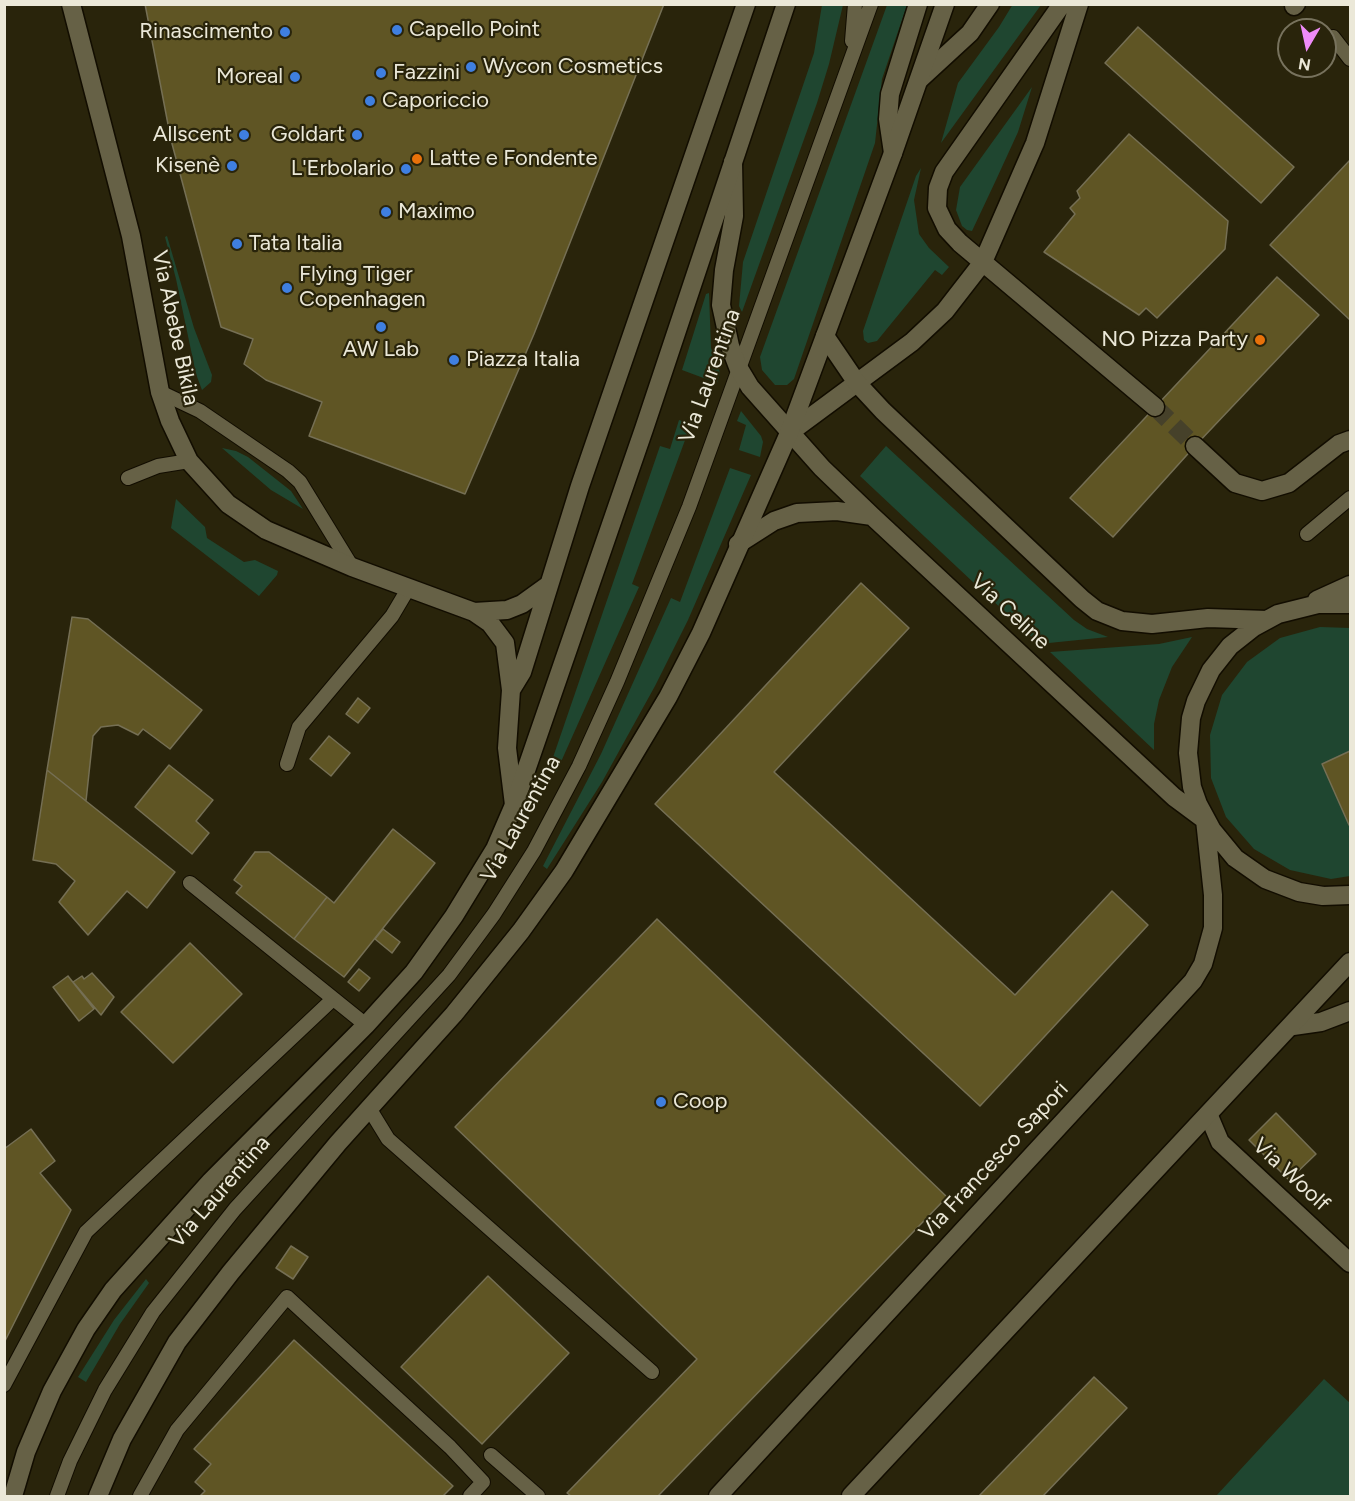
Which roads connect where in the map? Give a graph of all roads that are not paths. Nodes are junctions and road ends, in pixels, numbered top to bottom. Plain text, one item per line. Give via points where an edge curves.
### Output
1 (70, 4) edge
2 (746, 4) edge
3 (786, 4) edge
4 (855, 4) edge
5 (871, 4) edge
6 (918, 4) edge
7 (945, 4) edge
8 (990, 4) edge
9 (1062, 4) edge
10 (1079, 4) edge
11 (1337, 42) edge
12 (1350, 59) edge
13 (851, 62) junction
14 (920, 79) junction
15 (893, 153) junction
16 (733, 161) junction
17 (983, 262) junction
18 (825, 336) junction
19 (738, 368) junction
20 (857, 384) junction
21 (160, 392) junction
22 (1155, 407) tunnel mouth
23 (789, 433) junction
24 (1350, 441) edge
25 (1195, 446) tunnel mouth
26 (189, 461) junction
27 (128, 478) dead end
28 (1350, 498) edge
29 (872, 516) junction
30 (1307, 534) dead end
31 (738, 544) junction
32 (351, 567) junction
33 (1350, 585) edge
34 (547, 586) junction
35 (408, 589) junction
36 (1350, 604) edge
37 (1302, 607) junction
38 (474, 612) junction
39 (1267, 620) junction
40 (511, 690) junction
41 (288, 764) dead end
42 (514, 805) junction
43 (1205, 820) junction
44 (190, 883) dead end
45 (1350, 895) edge
46 (1350, 962) edge
47 (333, 999) junction
48 (1350, 1011) edge
49 (366, 1025) junction
50 (1293, 1026) junction
51 (369, 1108) junction
52 (1209, 1116) junction
53 (1350, 1263) edge
54 (652, 1372) dead end
55 (4, 1385) edge
56 (491, 1455) dead end
57 (857, 1495) edge
58 (13, 1497) edge
59 (57, 1497) edge
60 (98, 1497) edge
61 (140, 1497) edge
62 (470, 1497) edge
63 (538, 1497) edge
64 (718, 1497) edge

1 - 21 street, Via Abebe Bikila via 131,236
2 - 34 street, Via Laurentina
3 - 16 street, Via Laurentina
4 - 13 lane, Via Laurentina
5 - 13 lane, Via Laurentina
6 - 15 street via 891,94 888,119
7 - 14 street
8 - 14 street via 970,33
9 - 17 street via 940,181 937,208 943,223
10 - 17 street via 1035,143
11 - 12 lane
13 - 19 lane, Via Laurentina
14 - 15 street
15 - 18 street
16 - 19 street, Via Celine via 734,216 721,305
16 - 42 street, Via Laurentina
17 - 20 street via 928,328
17 - 22 street
18 - 20 street
18 - 23 street
19 - 23 street, Via Celine
19 - 59 lane, Via Laurentina via 689,507 617,682 579,766 528,859 449,975 235,1209 153,1312 105,1390
20 - 23 street
20 - 39 street via 1097,611 1122,621 1145,624 1208,618
21 - 26 street, Via Abebe Bikila
21 - 32 lane via 200,411 288,471 300,482
23 - 29 street, Via Celine
23 - 31 street
24 - 25 street via 1339,444 1289,483 1262,491 1235,483
26 - 27 lane via 152,468
26 - 32 street, Via Abebe Bikila via 228,504 251,522
28 - 30 lane
29 - 31 street via 837,511 797,513 774,521
29 - 43 street, Via Celine via 1174,797
31 - 51 street via 701,633 668,698 564,871 490,972
32 - 35 street, Via Abebe Bikila
33 - 37 street
34 - 38 street via 507,610
34 - 40 street, Via Laurentina via 522,672
35 - 38 street, Via Abebe Bikila
35 - 41 lane via 392,616 299,727
36 - 37 street
37 - 39 street
38 - 40 street, Via Abebe Bikila via 490,623 505,643
39 - 43 street via 1241,636 1220,658 1196,701 1188,735 1189,770
40 - 42 street, Via Laurentina via 507,748
42 - 49 street, Via Laurentina via 495,849 447,926 414,972
43 - 45 street via 1235,858 1265,879 1311,894
43 - 64 street, Via Francesco Sapori via 1213,928 1203,964 1192,981
44 - 47 lane
46 - 50 street
47 - 49 lane
47 - 55 lane via 86,1232
48 - 50 street via 1321,1022
49 - 58 street, Via Laurentina via 211,1181 108,1297 74,1348 41,1415
50 - 52 street
51 - 54 lane via 388,1139
51 - 60 street via 177,1342 122,1439
52 - 53 street, Via Woolf via 1220,1142
52 - 57 street via 1101,1226
56 - 63 lane
61 - 62 lane via 177,1430 287,1297 483,1482

